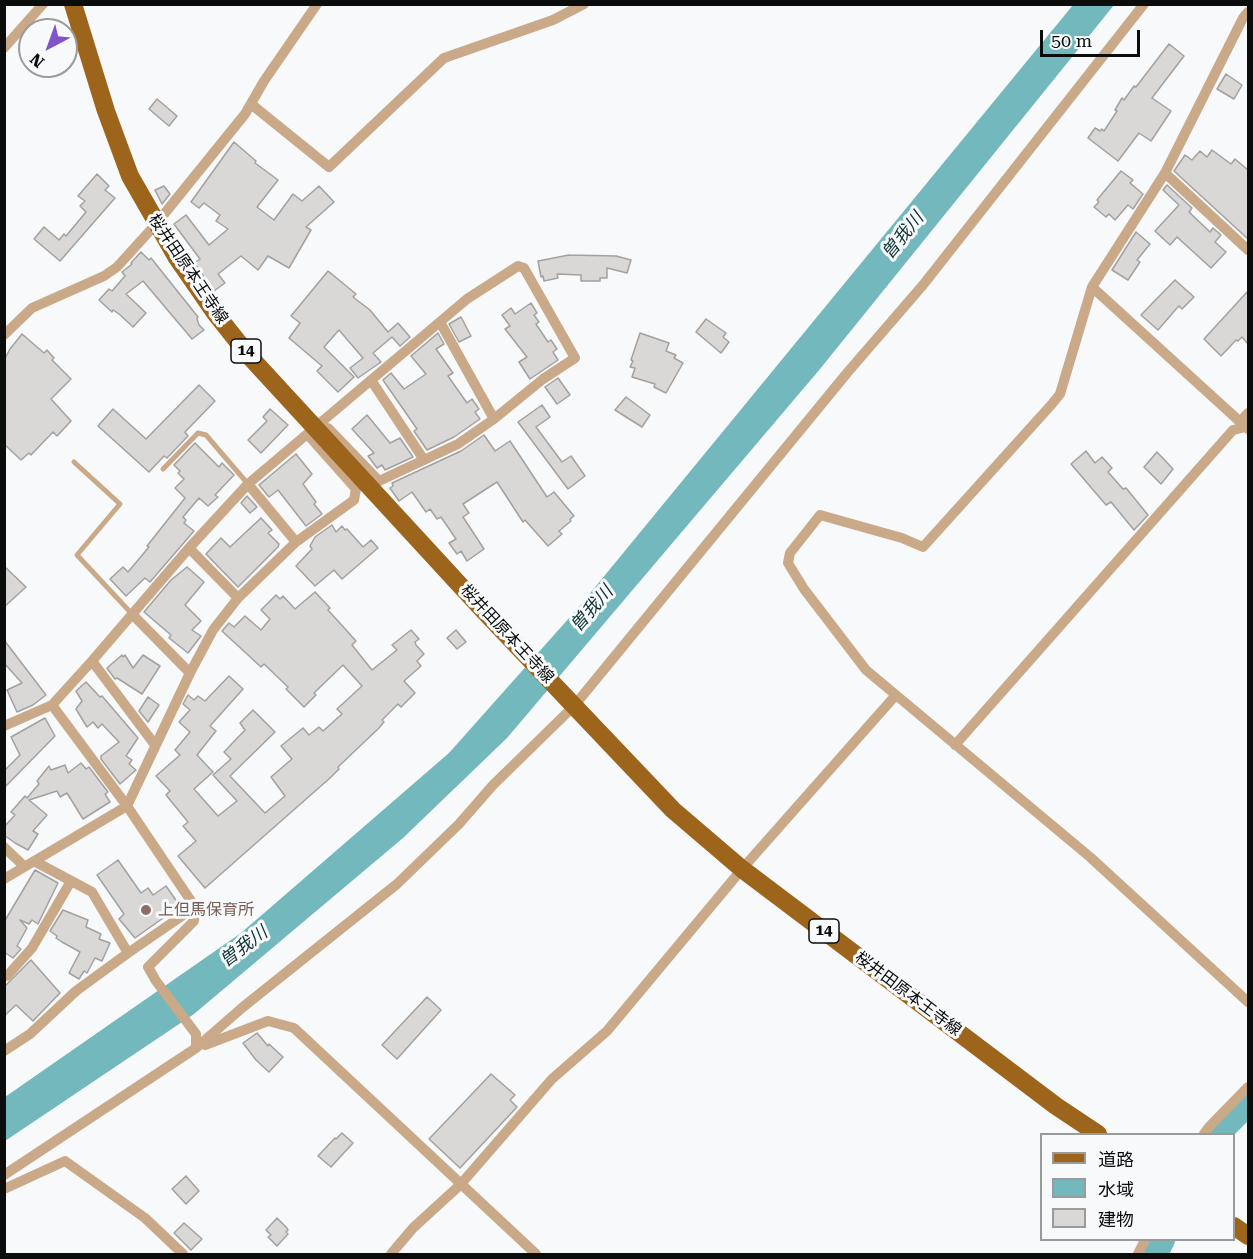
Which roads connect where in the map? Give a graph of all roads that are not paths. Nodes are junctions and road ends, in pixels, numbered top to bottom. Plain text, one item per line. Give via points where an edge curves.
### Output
1 (43, 4) edge
2 (73, 4) edge
3 (317, 4) edge
4 (584, 4) edge
5 (1144, 4) edge
6 (1248, 12) edge
7 (4, 48) edge
8 (250, 104) junction
9 (1165, 173) junction
10 (156, 224) junction
11 (1248, 250) edge
12 (1092, 287) junction
13 (440, 322) junction
14 (4, 335) edge
15 (371, 380) junction
16 (1248, 413) edge
17 (494, 418) junction
18 (1245, 426) edge
19 (312, 431) junction
20 (424, 460) junction
21 (74, 462) dead end
22 (163, 469) dead end
23 (248, 484) junction
24 (296, 542) junction
25 (189, 548) junction
26 (238, 598) junction
27 (132, 614) junction
28 (92, 661) junction
29 (190, 673) junction
30 (895, 696) junction
31 (573, 704) junction
32 (52, 705) junction
33 (4, 726) edge
34 (155, 745) junction
35 (955, 745) junction
36 (127, 806) junction
37 (4, 847) edge
38 (29, 864) junction
39 (742, 869) junction
40 (4, 879) edge
41 (71, 881) junction
42 (195, 907) junction
43 (128, 952) junction
44 (4, 975) edge
45 (1248, 1002) edge
46 (196, 1048) junction
47 (4, 1051) edge
48 (1248, 1087) edge
49 (1096, 1133) edge
50 (1205, 1133) edge
51 (4, 1175) edge
52 (460, 1185) junction
53 (4, 1189) edge
54 (1235, 1227) edge
55 (1248, 1236) edge
56 (183, 1254) edge
57 (391, 1254) edge
58 (536, 1254) edge

1 - 7 street
2 - 10 main road, 桜井田原本王寺線 / 14 via 130,176
3 - 8 street
4 - 8 street via 553,20 444,58 330,167
5 - 31 street via 923,285
6 - 9 street
8 - 10 street
9 - 11 street
9 - 12 street
10 - 14 street via 111,272 32,308
10 - 19 main road, 桜井田原本王寺線 / 14 via 215,313
12 - 18 street
12 - 30 street via 1060,394 923,547 820,515 790,553 788,563 804,589 866,670
13 - 15 street
13 - 17 street
13 - 17 street via 518,266 524,268 575,358
15 - 19 street
15 - 20 street
16 - 18 street
17 - 20 street via 458,444
18 - 35 street via 1233,430
19 - 20 street via 328,428 379,481
19 - 23 street
19 - 24 street via 356,489 354,500
19 - 31 main road, 桜井田原本王寺線 / 14
21 - 27 lane via 120,504 77,555
22 - 23 lane via 198,434 206,435
23 - 24 street
23 - 25 street
24 - 26 street
25 - 26 street
25 - 27 street
26 - 29 street via 213,630
27 - 28 street
27 - 29 street
28 - 32 street
28 - 34 street
29 - 34 street
30 - 35 street
30 - 39 street
31 - 39 main road, 桜井田原本王寺線 / 14 via 673,810
31 - 46 street via 397,884
32 - 33 street
32 - 36 street
34 - 36 street
35 - 45 street via 1090,856
36 - 38 street
36 - 42 street
37 - 38 street
38 - 40 street
38 - 41 street
39 - 49 main road, 桜井田原本王寺線 / 14
39 - 52 street via 607,1031 552,1079
41 - 43 street via 92,892
41 - 44 street via 32,948
42 - 43 street
42 - 46 street via 194,921 148,967 196,1034
43 - 47 street
46 - 51 street
46 - 52 street via 268,1021 294,1029
48 - 50 street
52 - 57 street
52 - 58 street
53 - 56 street via 65,1161 146,1218
54 - 55 main road

